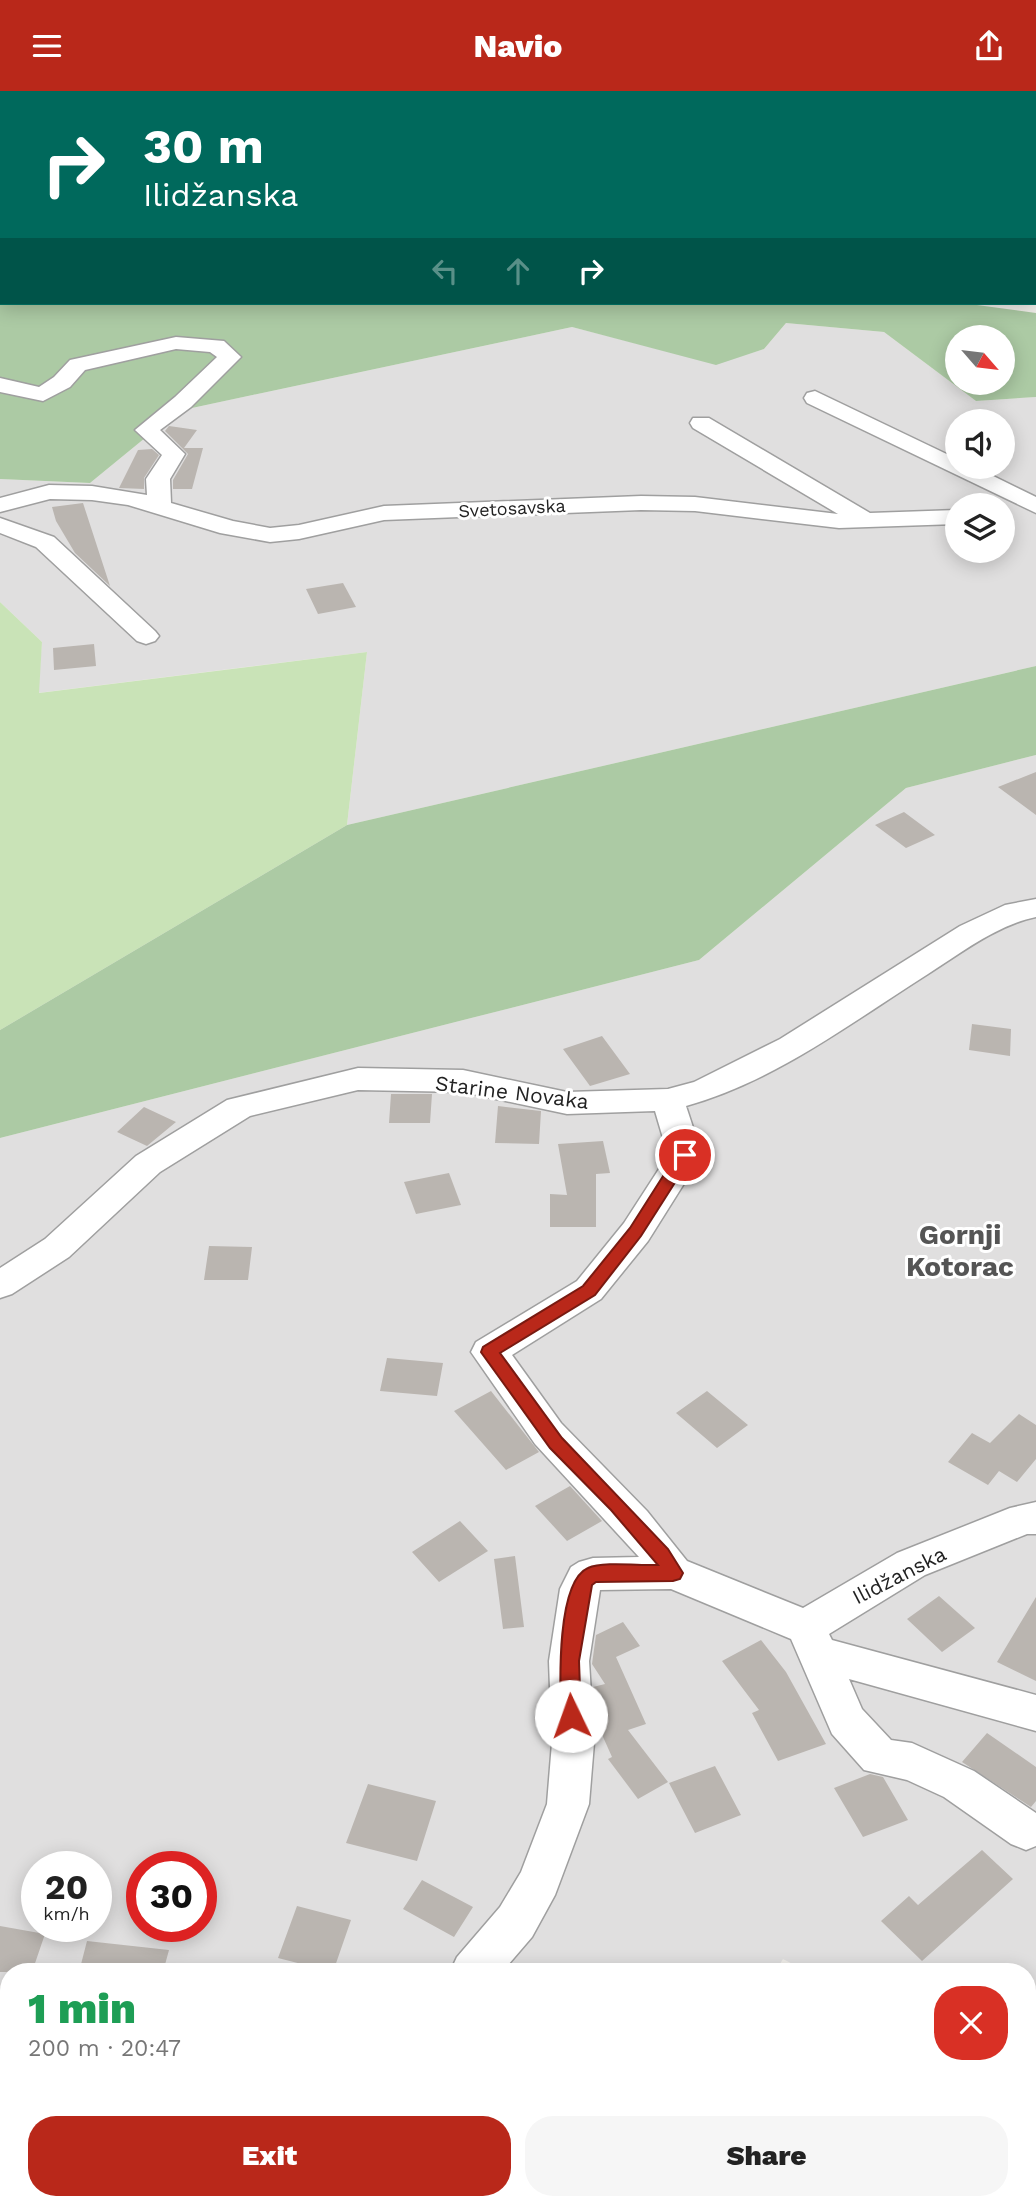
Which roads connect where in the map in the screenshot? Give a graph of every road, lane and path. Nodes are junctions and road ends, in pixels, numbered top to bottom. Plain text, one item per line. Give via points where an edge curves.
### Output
1 (0, 385) edge
2 (815, 398) dead end
3 (701, 423) dead end
4 (0, 505) edge
5 (1036, 506) edge
6 (159, 507) junction
7 (1015, 516) edge
8 (1036, 516) edge
9 (945, 518) edge
10 (869, 522) junction
11 (0, 526) edge
12 (146, 636) dead end
13 (1036, 908) edge
14 (668, 1100) junction
15 (0, 1285) edge
16 (1036, 1518) edge
17 (673, 1573) junction
18 (811, 1640) junction
19 (1036, 1713) edge
20 (1026, 1830) dead end
21 (481, 1963) edge

1 - 6 street via 43,394 78,365 176,343 216,346 230,357 183,403 146,430 174,454 158,479
2 - 5 street
3 - 10 street
4 - 6 street, Svetosavska via 49,492 131,498
6 - 10 street, Svetosavska via 270,535 384,513 641,503
7 - 8 street
9 - 10 street, Svetosavska
11 - 12 street via 45,542
13 - 14 street, Starine Novaka via 971,933 791,1046 705,1090
14 - 15 street, Starine Novaka via 568,1103 463,1081 358,1079 239,1108 148,1164 57,1248
14 - 17 street via 685,1155 636,1232 589,1290 489,1352 556,1443 618,1505
16 - 18 street, Ilidžanska via 911,1565
17 - 18 street
17 - 21 street via 593,1574 580,1589 569,1661 573,1744 568,1804 539,1881 516,1923
18 - 19 street
18 - 20 street via 848,1721 878,1757 912,1762 959,1784

